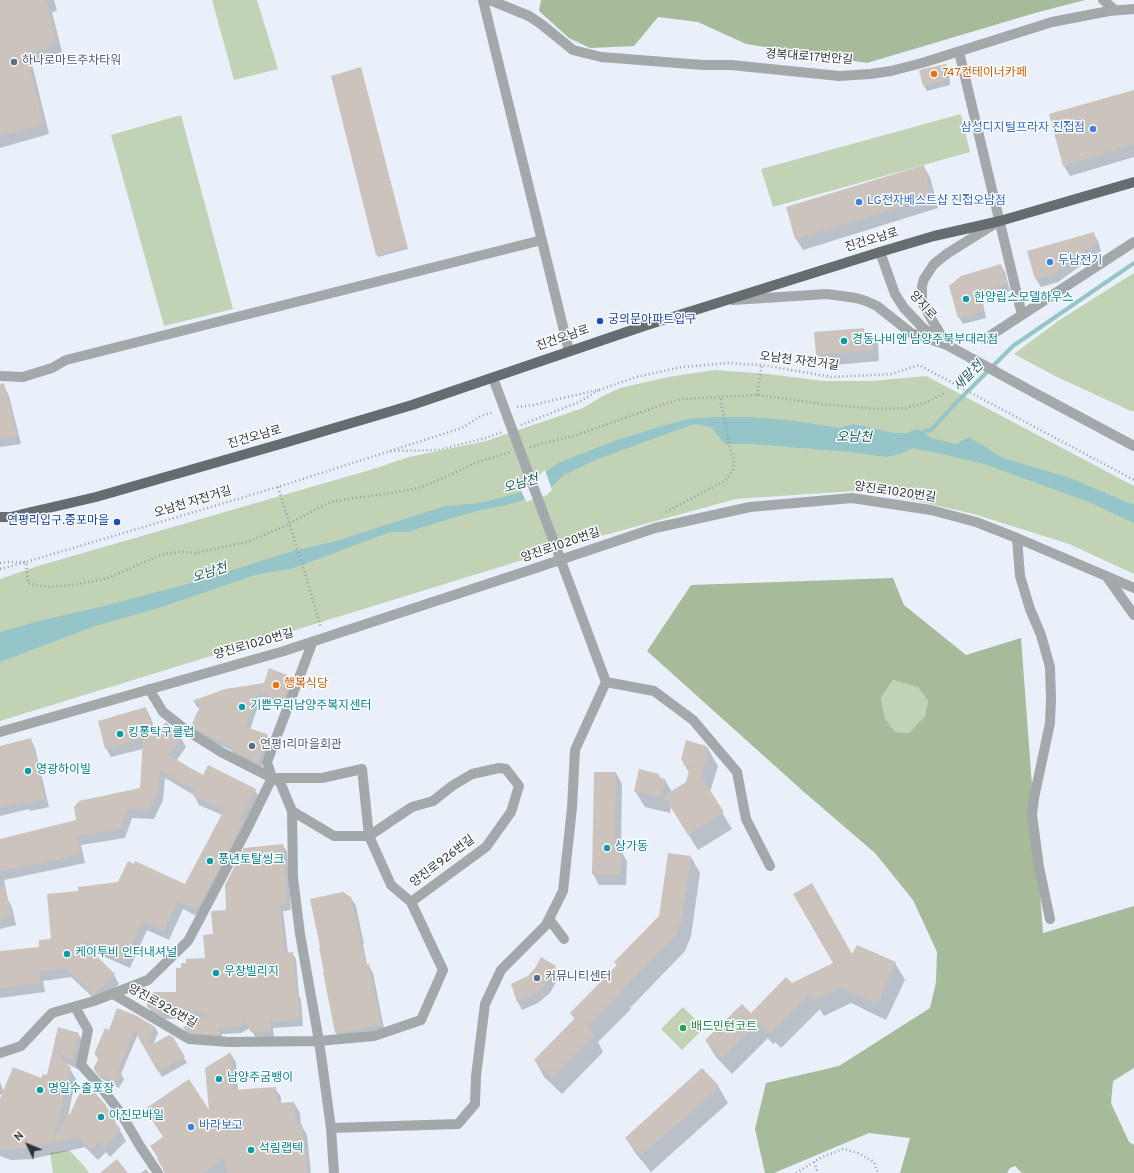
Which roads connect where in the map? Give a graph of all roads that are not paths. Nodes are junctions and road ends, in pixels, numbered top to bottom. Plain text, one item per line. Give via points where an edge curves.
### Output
1 (483, 0) edge
2 (490, 0) edge
3 (1103, 0) edge
4 (1134, 9) edge
5 (1115, 10) junction
6 (959, 52) junction
7 (1134, 182) edge
8 (1000, 221) junction
9 (542, 240) junction
10 (1134, 242) edge
11 (880, 252) junction
12 (723, 301) junction
13 (1022, 315) junction
14 (985, 339) dead end
15 (947, 346) junction
16 (569, 351) junction
17 (0, 376) edge
18 (493, 378) junction
19 (1134, 446) edge
20 (0, 514) edge
21 (10, 517) junction
22 (0, 519) edge
23 (1017, 538) junction
24 (560, 556) junction
25 (1106, 576) junction
26 (1134, 588) edge
27 (1134, 614) edge
28 (318, 640) junction
29 (606, 682) junction
30 (149, 689) junction
31 (0, 732) edge
32 (272, 778) junction
33 (292, 811) junction
34 (369, 836) junction
35 (770, 866) dead end
36 (411, 902) junction
37 (549, 919) junction
38 (1050, 919) dead end
39 (564, 939) dead end
40 (113, 994) junction
41 (75, 1007) junction
42 (319, 1041) junction
43 (0, 1053) edge
44 (331, 1128) junction
45 (158, 1173) edge
46 (334, 1173) edge

1 - 9 street
2 - 6 street, 경복대로17번안길 via 529,16 573,50 601,57 703,65 731,64 839,76 891,71
3 - 5 street
4 - 5 street, 경복대로17번안길
5 - 6 street, 경복대로17번안길 via 1052,22
6 - 8 street
7 - 8 main road, 진건오남로
8 - 11 main road, 진건오남로
8 - 13 street
8 - 15 street via 948,253 934,264 924,279 922,302
9 - 16 street
9 - 17 street via 66,360 52,368 23,377
10 - 13 street
11 - 12 main road, 진건오남로
11 - 15 street, 양지로 via 895,294 904,308
12 - 15 street via 827,294 856,298 877,306 911,333
12 - 16 main road, 진건오남로
13 - 14 street
15 - 19 street
16 - 18 main road, 진건오남로
18 - 21 main road, 진건오남로 via 284,444 96,497
18 - 24 street
20 - 21 main road
21 - 22 main road, 진건오남로
23 - 24 street, 양진로1020번길 via 976,522 931,510 852,498 750,506 655,528
23 - 25 street, 양진로1020번길
23 - 38 street via 1020,576 1050,667 1050,723 1032,815
24 - 28 street, 양진로1020번길
24 - 29 street
25 - 26 street, 양진로1020번길
25 - 27 street
28 - 30 street, 양진로1020번길
28 - 32 street via 267,762
29 - 35 street via 654,691 693,720 737,772 746,819
29 - 37 street via 575,750 563,891
30 - 31 street, 양진로1020번길
30 - 32 street via 163,712 186,730 221,752
32 - 33 street via 280,782
32 - 34 street via 322,778 362,769
32 - 40 street via 188,941 148,980
33 - 34 street via 334,836
33 - 42 street via 293,878
34 - 36 street, 양진로926번길 via 391,885
34 - 36 street, 양진로926번길 via 412,807 433,801 472,774 499,768 506,769 519,786 511,812 486,847
36 - 42 street, 양진로926번길 via 443,970 421,1020 374,1036
37 - 39 street
37 - 44 street via 501,970 485,1004 475,1104 458,1124
40 - 41 street
40 - 42 street, 양진로926번길 via 189,1039 229,1042
41 - 43 street via 52,1013 21,1046
41 - 45 street via 88,1030 81,1065 120,1112
42 - 44 street
44 - 46 street

